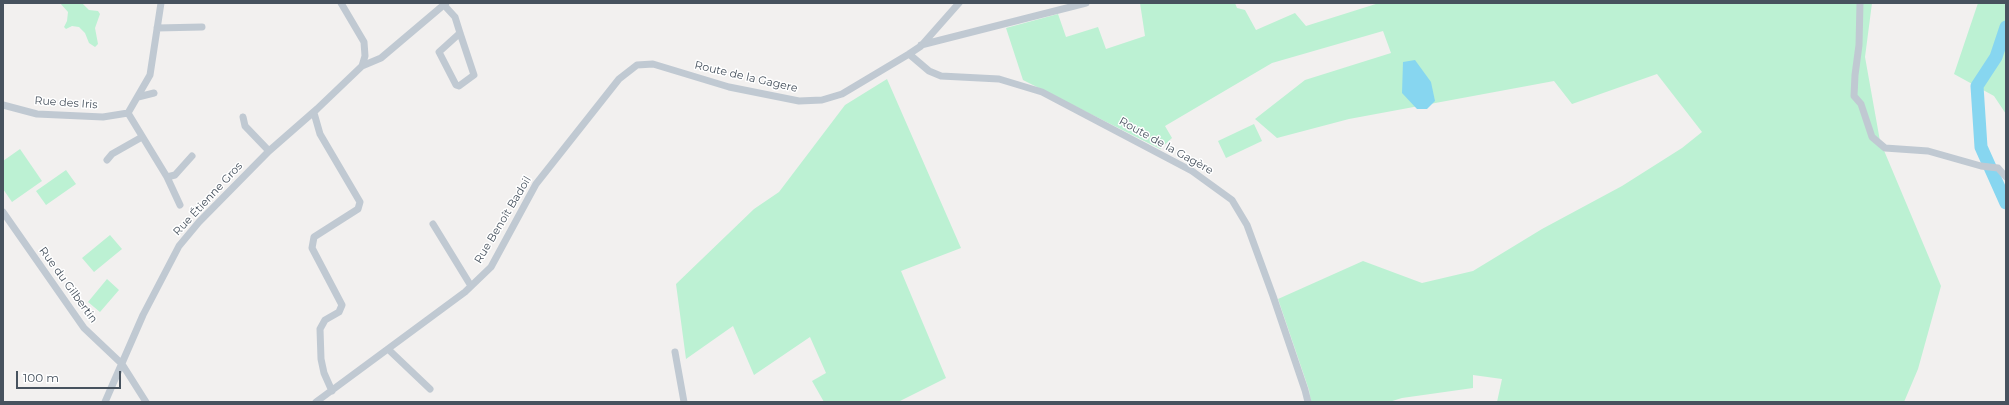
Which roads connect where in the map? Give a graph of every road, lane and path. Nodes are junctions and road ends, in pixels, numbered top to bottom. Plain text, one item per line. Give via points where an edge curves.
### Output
1 (160, 3) edge
2 (341, 3) edge
3 (959, 3) edge
4 (1086, 3) edge
5 (1860, 3) edge
6 (445, 4) edge
7 (202, 27) dead end
8 (157, 28) junction
9 (460, 33) junction
10 (921, 46) junction
11 (909, 54) junction
12 (653, 64) joint
13 (362, 66) junction
14 (154, 93) dead end
15 (138, 97) junction
16 (3, 105) edge
17 (314, 112) junction
18 (128, 113) junction
19 (243, 117) dead end
20 (142, 137) junction
21 (269, 151) junction
22 (192, 156) dead end
23 (107, 160) dead end
24 (167, 177) junction
25 (2006, 177) edge
26 (180, 205) dead end
27 (3, 212) edge
28 (6, 221) edge
29 (433, 224) dead end
30 (471, 286) junction
31 (389, 350) junction
32 (675, 352) dead end
33 (122, 364) junction
34 (430, 389) dead end
35 (332, 390) junction
36 (105, 402) edge
37 (146, 402) edge
38 (316, 402) edge
39 (684, 402) edge
40 (1308, 402) edge

1 - 8 street
2 - 13 street via 364,42 365,56
3 - 10 street
4 - 10 street
5 - 25 street via 1854,96 1861,104 1872,137 1886,148 1928,151 1981,166 1998,168
6 - 9 street via 455,17
6 - 13 street via 381,58
7 - 8 street
8 - 15 street via 150,75
9 - 9 street via 474,75 459,86 456,85 439,52
10 - 11 street, Route de la Gagere
11 - 12 street, Route de la Gagere via 842,94 822,100 799,101 737,88
11 - 40 street, Route de la Gagère via 929,71 941,76 999,79 1042,92 1192,171 1232,200 1249,232
12 - 30 street, Rue Benoît Badoil via 637,65 618,80 536,184 491,267
13 - 17 street, Rue Étienne Gros
14 - 15 street
15 - 18 street
16 - 18 street, Rue des Iris via 37,114 103,117
17 - 21 street, Rue Étienne Gros
17 - 35 street via 320,134 360,202 358,209 314,237 312,248 342,305 339,312 325,320 320,329 321,359
18 - 20 street
19 - 21 street via 245,126
20 - 23 street via 112,154
20 - 24 street
21 - 33 street, Rue Étienne Gros via 179,246 161,278
22 - 24 street via 175,175
24 - 26 street
27 - 28 street, Rue du Gilbertin
28 - 33 street, Rue du Gilbertin via 84,328
29 - 30 street
30 - 31 street, Rue Benoît Badoil
31 - 34 street
31 - 35 street, Rue Benoît Badoil
32 - 39 street
33 - 36 street, Rue Étienne Gros
33 - 37 street, Rue du Gilbertin
35 - 38 street, Rue Benoît Badoil

